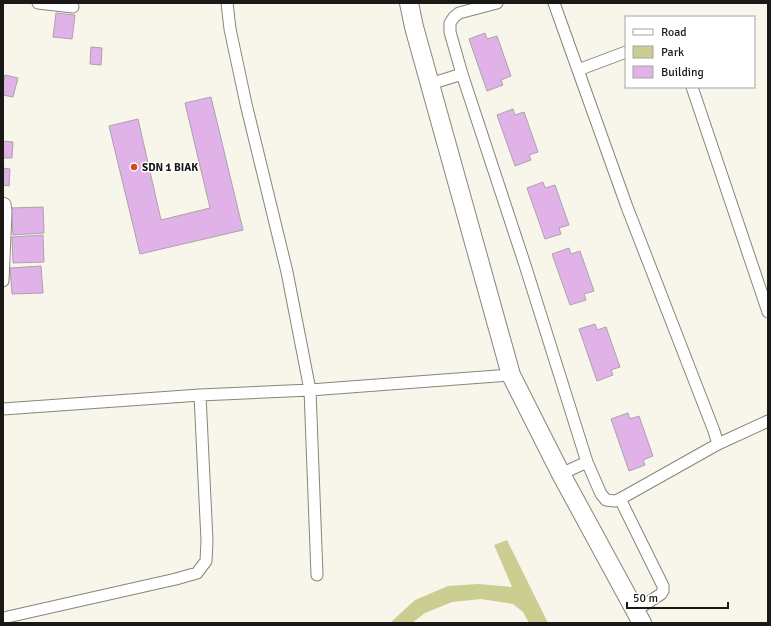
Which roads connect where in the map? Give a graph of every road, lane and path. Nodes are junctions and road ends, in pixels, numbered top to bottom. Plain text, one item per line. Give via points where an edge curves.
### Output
1 (38, 3) edge
2 (227, 3) edge
3 (409, 3) edge
4 (497, 3) edge
5 (554, 3) edge
6 (73, 7) dead end
7 (625, 52) edge
8 (578, 70) junction
9 (462, 74) junction
10 (430, 84) junction
11 (692, 88) edge
12 (3, 203) edge
13 (3, 281) edge
14 (768, 312) edge
15 (511, 375) junction
16 (310, 390) junction
17 (200, 395) junction
18 (3, 409) edge
19 (768, 421) edge
20 (718, 444) junction
21 (587, 462) junction
22 (561, 474) junction
23 (620, 500) junction
24 (317, 575) dead end
25 (638, 617) edge
26 (3, 618) edge

1 - 6 street
2 - 16 street via 246,104 287,272
3 - 10 main road
4 - 9 street via 459,13 450,23 450,32
5 - 8 street
7 - 8 street
8 - 20 street via 627,207
9 - 10 street
9 - 21 street
10 - 15 main road
11 - 14 street
12 - 13 street via 6,212
15 - 16 street
15 - 22 main road
16 - 17 street
16 - 24 street
17 - 18 street
17 - 26 street via 207,541 206,562 197,573
19 - 20 street
20 - 23 street
21 - 22 street
21 - 23 street via 606,500
22 - 25 main road
23 - 25 street via 664,586 661,594

